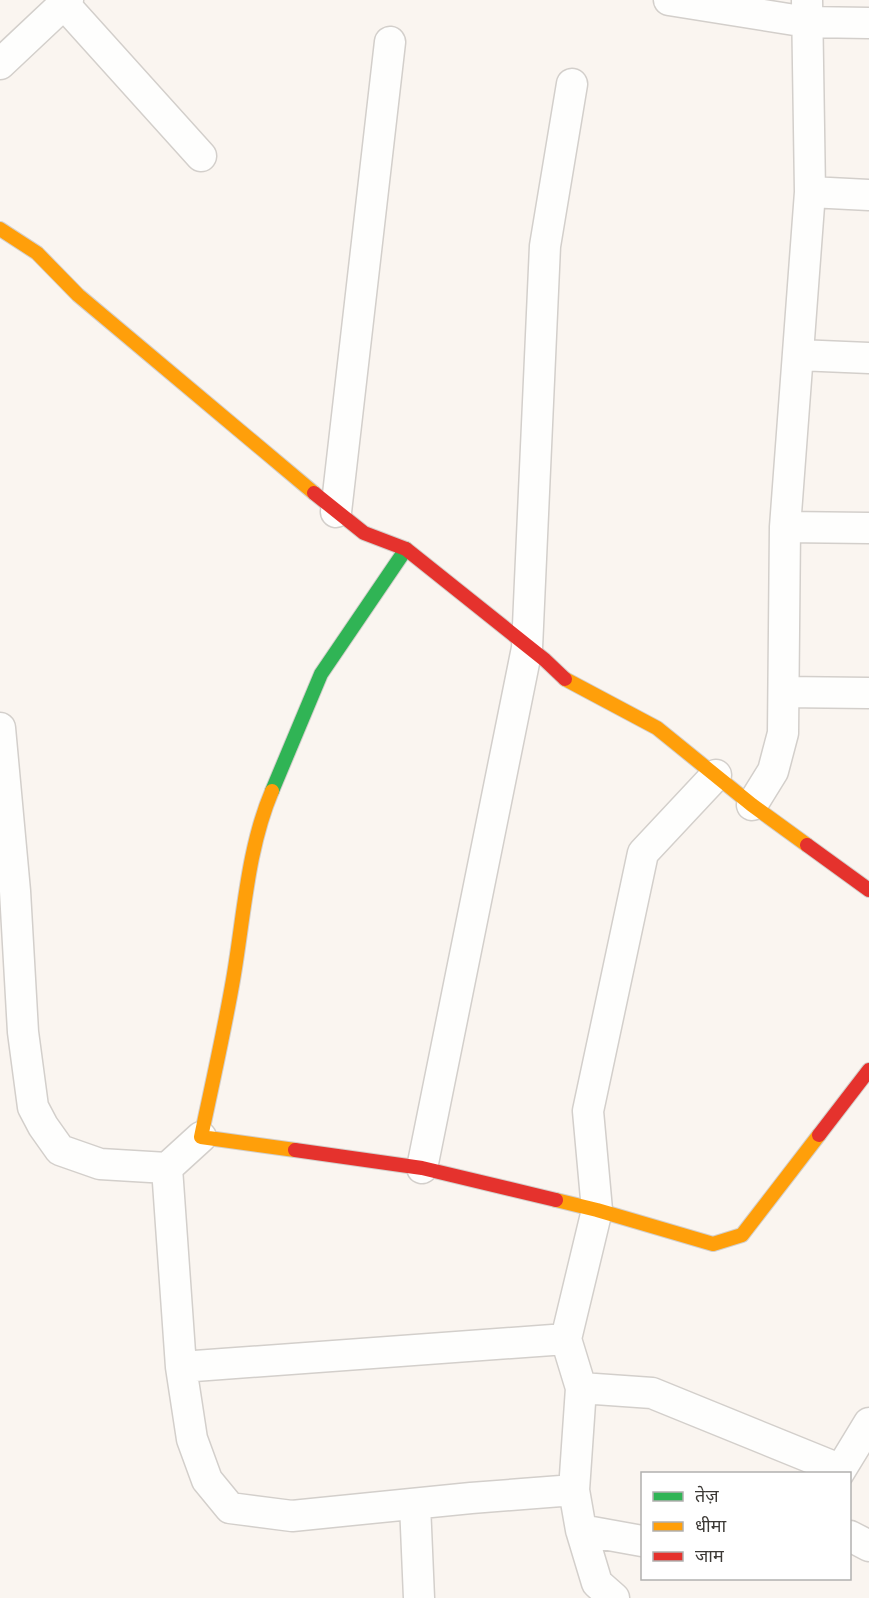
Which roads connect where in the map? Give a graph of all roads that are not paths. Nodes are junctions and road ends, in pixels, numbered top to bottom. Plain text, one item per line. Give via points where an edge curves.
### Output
1 (669, 0) edge
2 (66, 2) edge
3 (807, 11) edge
4 (869, 23) edge
5 (390, 42) dead end
6 (0, 64) edge
7 (572, 84) dead end
8 (201, 156) dead end
9 (810, 192) junction
10 (869, 195) edge
11 (0, 229) edge
12 (798, 355) junction
13 (869, 358) edge
14 (336, 512) junction
15 (785, 527) junction
16 (869, 528) edge
17 (405, 549) junction
18 (527, 648) junction
19 (784, 692) junction
20 (869, 693) edge
21 (0, 728) edge
22 (716, 775) junction
23 (752, 805) junction
24 (869, 890) edge
25 (7, 891) edge
26 (11, 1033) edge
27 (869, 1070) edge
28 (201, 1137) junction
29 (167, 1168) junction
30 (422, 1168) junction
31 (597, 1210) junction
32 (566, 1339) junction
33 (182, 1367) junction
34 (581, 1388) junction
35 (869, 1423) edge
36 (838, 1471) edge
37 (574, 1490) junction
38 (414, 1504) junction
39 (581, 1530) junction
40 (851, 1537) edge
41 (641, 1541) edge
42 (869, 1546) edge
43 (419, 1598) edge
44 (614, 1598) edge

1 - 3 street
2 - 6 street
2 - 8 street
3 - 4 street
3 - 9 street
5 - 14 street
7 - 18 street via 545,246
9 - 10 street
9 - 12 street
11 - 14 street via 37,253 78,296
12 - 13 street
12 - 15 street
14 - 17 street via 364,533
15 - 16 street
15 - 19 street
17 - 18 street
17 - 28 street via 321,674 265,807 254,847 233,981
18 - 22 street via 566,680 657,728
18 - 30 street
19 - 20 street
19 - 23 street via 783,733 773,771
21 - 25 street
22 - 23 street
22 - 31 street via 643,853 588,1111
23 - 24 street
25 - 26 street
26 - 29 street via 33,1107 60,1150 100,1164
27 - 31 street via 742,1235 713,1244
28 - 29 street
28 - 30 street
29 - 33 street
30 - 31 street
31 - 32 street
32 - 33 street
32 - 34 street
33 - 38 street via 192,1439 207,1480 230,1508 292,1516
34 - 36 street via 652,1393
34 - 37 street
35 - 36 street
37 - 38 street
37 - 39 street
38 - 43 street
39 - 41 street
39 - 44 street via 597,1583
40 - 42 street

